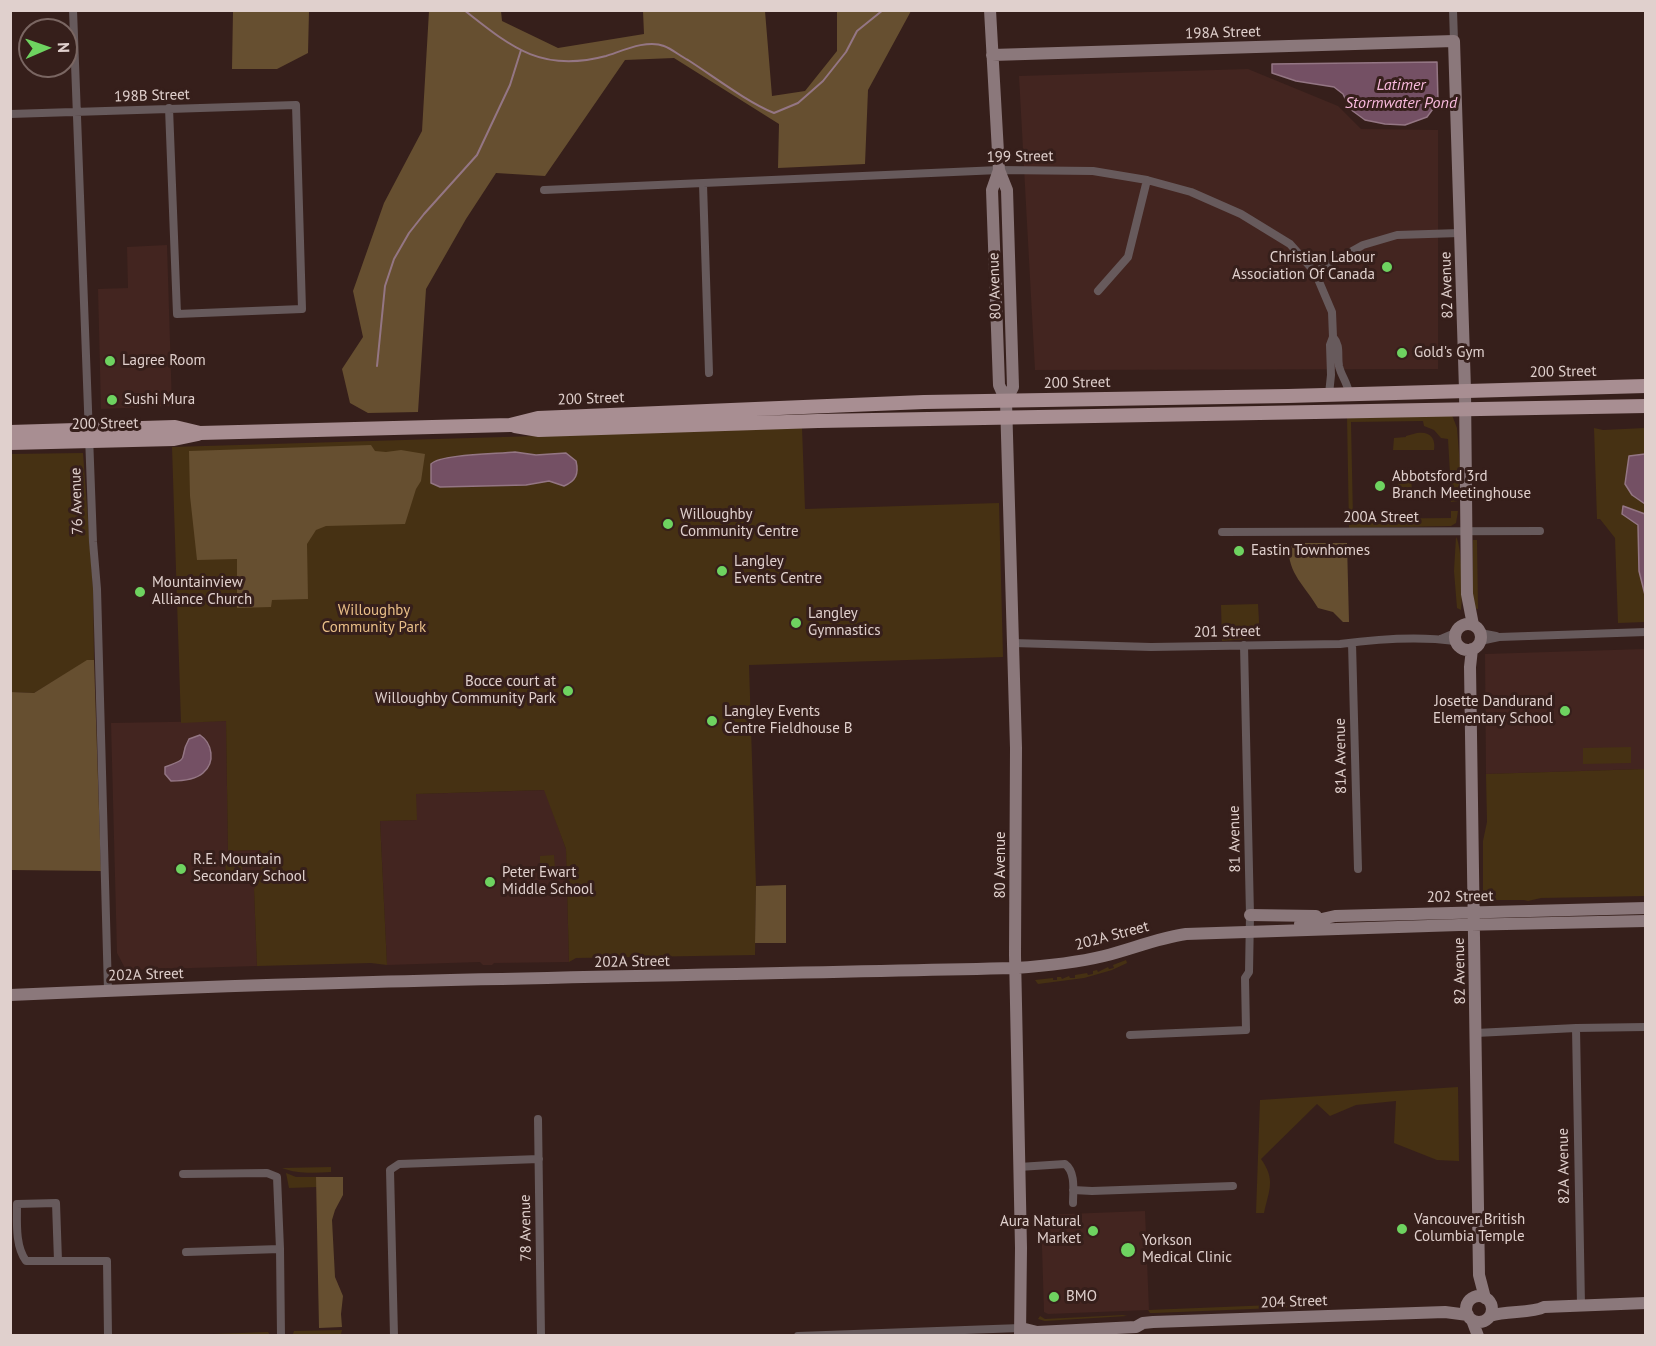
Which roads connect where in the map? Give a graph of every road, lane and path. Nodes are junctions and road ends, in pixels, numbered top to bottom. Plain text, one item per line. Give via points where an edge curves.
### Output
1 (73, 10) edge
2 (990, 10) edge
3 (1453, 10) edge
4 (1454, 41) junction
5 (992, 55) junction
6 (170, 108) junction
7 (77, 113) junction
8 (10, 114) edge
9 (999, 170) junction
10 (1147, 180) junction
11 (703, 184) junction
12 (543, 190) dead end
13 (1460, 233) junction
14 (1315, 272) junction
15 (1098, 291) dead end
16 (1333, 337) junction
17 (709, 373) dead end
18 (1646, 386) edge
19 (1465, 390) junction
20 (1329, 394) junction
21 (1349, 394) junction
22 (1006, 401) junction
23 (1646, 406) edge
24 (1466, 409) junction
25 (1006, 418) junction
26 (510, 424) junction
27 (10, 432) edge
28 (89, 435) junction
29 (10, 443) edge
30 (1466, 531) junction
31 (1540, 531) dead end
32 (1222, 532) dead end
33 (1646, 632) edge
34 (1467, 637) junction
35 (1013, 643) junction
36 (1352, 643) junction
37 (1244, 645) junction
38 (1358, 869) dead end
39 (1646, 908) edge
40 (1250, 915) junction
41 (1335, 916) junction
42 (1474, 918) junction
43 (1646, 921) edge
44 (1276, 930) junction
45 (1250, 931) junction
46 (1016, 968) junction
47 (108, 991) junction
48 (10, 995) edge
49 (1646, 1027) edge
50 (1576, 1028) junction
51 (1476, 1033) junction
52 (1130, 1035) dead end
53 (538, 1119) dead end
54 (539, 1159) junction
55 (1018, 1167) junction
56 (183, 1174) dead end
57 (1233, 1186) dead end
58 (1073, 1190) junction
59 (1073, 1203) dead end
60 (280, 1250) junction
61 (186, 1252) dead end
62 (58, 1261) junction
63 (1646, 1303) edge
64 (1581, 1305) junction
65 (1479, 1310) junction
66 (1022, 1333) edge
67 (108, 1335) edge
68 (281, 1335) edge
69 (394, 1335) edge
70 (541, 1335) edge
71 (798, 1335) edge
72 (1480, 1335) edge

1 - 7 street, 76 Avenue
2 - 5 main road, 80 Avenue
3 - 4 street, 82 Avenue
4 - 5 main road, 198A Street
4 - 13 main road, 82 Avenue
5 - 9 main road, 80 Avenue
6 - 6 street, 198B Street via 296,105 302,309 177,314
6 - 7 street, 198B Street
7 - 8 street, 198B Street
7 - 28 street, 76 Avenue
9 - 10 street, 199 Street via 1093,171
9 - 11 street, 199 Street
9 - 22 main road, 80 Avenue via 1007,190 1012,340 1013,387
10 - 14 street, 199 Street via 1191,192 1241,214 1290,244
10 - 15 street via 1128,257
11 - 12 street, 199 Street
11 - 17 street
13 - 14 street via 1397,235 1364,245
13 - 19 main road, 82 Avenue
14 - 16 street via 1332,312
16 - 20 street
16 - 21 street via 1338,343 1339,367
18 - 19 main road, 200 Street
19 - 21 main road, 200 Street
19 - 24 main road, 82 Avenue
20 - 21 main road, 200 Street
20 - 22 main road, 200 Street
22 - 25 main road, 80 Avenue
22 - 26 main road, 200 Street via 538,418
23 - 24 main road, 200 Street
24 - 25 main road, 200 Street
24 - 30 main road, 82 Avenue
25 - 26 main road, 200 Street via 538,430
25 - 35 main road, 80 Avenue
26 - 28 main road, 200 Street via 200,433 175,427
27 - 28 main road, 200 Street
28 - 29 main road, 200 Street
28 - 47 street, 76 Avenue
30 - 31 street, 200A Street
30 - 32 street, 200A Street
30 - 34 main road, 82 Avenue
33 - 34 street, 201 Street
34 - 36 street, 201 Street
34 - 42 main road, 82 Avenue
35 - 37 street, 201 Street
35 - 46 main road, 80 Avenue
36 - 37 street, 201 Street
36 - 38 street, 81A Avenue
37 - 40 street, 81 Avenue
39 - 42 main road, 202 Street
40 - 41 main road
40 - 45 street, 81 Avenue
41 - 42 main road, 202 Street
41 - 44 main road, 202 Street
42 - 43 main road, 202 Street
42 - 44 main road, 202 Street
42 - 51 main road, 82 Avenue
44 - 45 main road, 202 Street
45 - 46 main road, 202A Street via 1172,936 1102,956
45 - 52 street, 81 Avenue via 1249,972 1245,978 1246,1030
46 - 47 main road, 202A Street
46 - 55 main road, 80 Avenue
47 - 48 main road, 202A Street
49 - 50 street
50 - 51 street
50 - 64 street, 82A Avenue
51 - 65 main road, 82 Avenue
53 - 54 street, 78 Avenue
54 - 69 street via 399,1164 390,1170
54 - 70 street, 78 Avenue
55 - 58 street via 1065,1164 1073,1177
55 - 66 main road, 80 Avenue
56 - 60 street via 267,1173 277,1177
57 - 58 street
58 - 59 street
60 - 61 street
60 - 68 street
62 - 62 street via 26,1261 21,1254 16,1204 56,1203
62 - 67 street via 107,1261
63 - 64 main road, 204 Street
64 - 65 main road, 204 Street
65 - 66 main road, 204 Street via 1143,1323 1136,1327
65 - 72 main road
66 - 71 street, 204 Street

